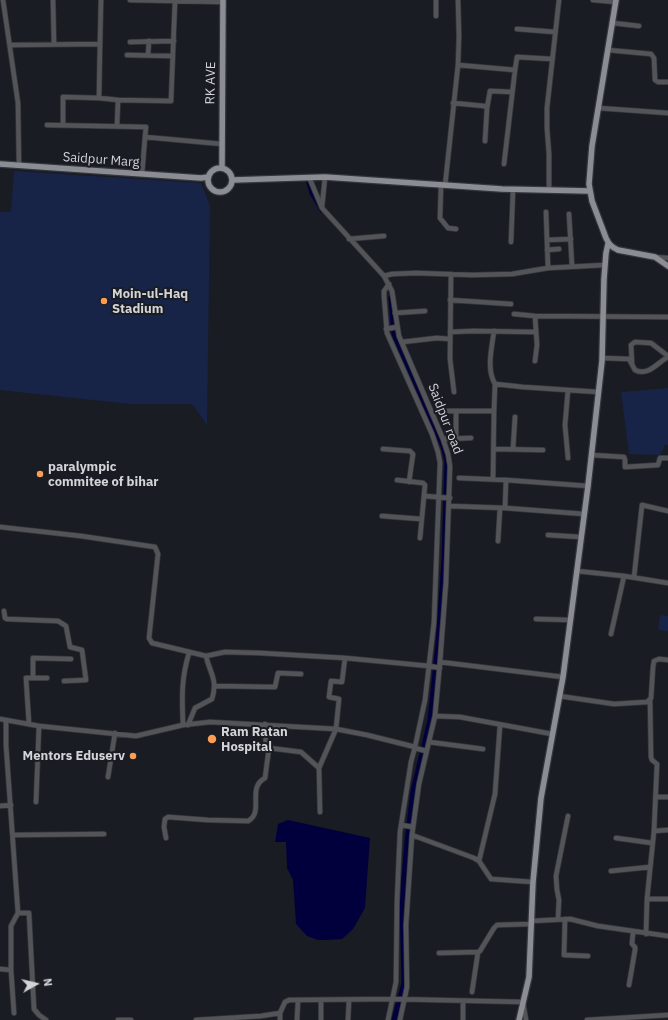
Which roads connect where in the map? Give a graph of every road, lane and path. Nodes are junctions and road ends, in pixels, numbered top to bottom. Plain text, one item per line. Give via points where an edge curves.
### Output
1 (3, 0) edge
2 (53, 0) edge
3 (102, 0) edge
4 (130, 0) edge
5 (436, 0) edge
6 (458, 0) edge
7 (559, 0) edge
8 (593, 0) edge
9 (175, 1) edge
10 (223, 1) edge
11 (616, 1) edge
12 (436, 16) dead end
13 (613, 23) junction
14 (639, 26) dead end
15 (517, 29) dead end
16 (555, 32) junction
17 (149, 41) junction
18 (174, 41) junction
19 (130, 42) dead end
20 (54, 44) junction
21 (100, 44) junction
22 (10, 45) junction
23 (608, 50) junction
24 (127, 55) dead end
25 (148, 55) junction
26 (173, 56) junction
27 (552, 59) junction
28 (458, 65) junction
29 (515, 70) junction
30 (668, 82) edge
31 (512, 92) junction
32 (98, 98) junction
33 (118, 100) junction
34 (453, 103) junction
35 (487, 108) junction
36 (598, 108) junction
37 (668, 113) edge
38 (47, 125) dead end
39 (63, 125) junction
40 (117, 126) junction
41 (145, 137) junction
42 (485, 141) dead end
43 (222, 144) junction
44 (0, 164) edge
45 (504, 164) dead end
46 (19, 165) junction
47 (222, 167) junction
48 (142, 174) junction
49 (208, 177) junction
50 (309, 177) junction
51 (325, 177) junction
52 (200, 178) junction
53 (233, 180) junction
54 (209, 184) junction
55 (443, 186) junction
56 (513, 190) junction
57 (549, 190) junction
58 (589, 191) junction
59 (322, 208) junction
60 (546, 212) dead end
61 (569, 214) dead end
62 (456, 229) dead end
63 (384, 236) dead end
64 (349, 239) junction
65 (571, 239) junction
66 (547, 240) junction
67 (511, 242) dead end
68 (608, 244) junction
69 (559, 249) dead end
70 (547, 250) junction
71 (655, 257) junction
72 (668, 258) edge
73 (605, 265) junction
74 (572, 266) junction
75 (668, 266) edge
76 (548, 268) junction
77 (451, 274) junction
78 (384, 276) junction
79 (389, 284) junction
80 (450, 300) junction
81 (511, 304) dead end
82 (425, 311) dead end
83 (395, 314) junction
84 (514, 314) dead end
85 (535, 316) junction
86 (603, 317) junction
87 (668, 317) edge
88 (396, 327) junction
89 (388, 329) junction
90 (494, 331) junction
91 (450, 332) junction
92 (536, 332) junction
93 (450, 339) junction
94 (402, 342) junction
95 (668, 356) edge
96 (602, 358) junction
97 (535, 360) dead end
98 (632, 363) junction
99 (494, 384) junction
100 (568, 390) junction
101 (454, 392) dead end
102 (598, 392) junction
103 (447, 411) dead end
104 (456, 411) junction
105 (494, 411) junction
106 (515, 417) dead end
107 (471, 438) dead end
108 (443, 439) junction
109 (456, 439) junction
110 (383, 449) dead end
111 (494, 449) junction
112 (513, 449) junction
113 (543, 450) dead end
114 (443, 451) junction
115 (591, 455) junction
116 (568, 458) dead end
117 (668, 458) edge
118 (459, 478) dead end
119 (493, 479) junction
120 (397, 480) dead end
121 (506, 480) junction
122 (409, 482) junction
123 (588, 486) junction
124 (424, 496) junction
125 (440, 497) junction
126 (449, 498) junction
127 (449, 506) junction
128 (503, 508) junction
129 (668, 512) edge
130 (584, 514) junction
131 (382, 516) dead end
132 (421, 519) junction
133 (0, 527) edge
134 (548, 535) dead end
135 (581, 537) junction
136 (420, 538) dead end
137 (498, 541) dead end
138 (577, 571) junction
139 (624, 576) junction
140 (634, 577) junction
141 (668, 583) edge
142 (4, 611) dead end
143 (536, 620) dead end
144 (570, 620) junction
145 (611, 634) dead end
146 (189, 653) junction
147 (206, 656) junction
148 (71, 658) dead end
149 (345, 658) junction
150 (668, 660) edge
151 (440, 662) junction
152 (430, 666) junction
153 (439, 668) junction
154 (301, 674) dead end
155 (563, 677) junction
156 (33, 678) junction
157 (47, 678) dead end
158 (64, 681) dead end
159 (215, 686) junction
160 (559, 696) junction
161 (650, 699) junction
162 (435, 716) junction
163 (0, 719) edge
164 (6, 720) junction
165 (28, 724) junction
166 (265, 724) junction
167 (186, 725) junction
168 (500, 725) junction
169 (39, 726) junction
170 (336, 729) junction
171 (115, 733) junction
172 (552, 734) junction
173 (429, 742) junction
174 (270, 748) junction
175 (416, 748) junction
176 (483, 749) dead end
177 (425, 750) junction
178 (319, 768) junction
179 (108, 777) dead end
180 (656, 797) junction
181 (668, 797) edge
182 (36, 802) dead end
183 (11, 805) junction
184 (0, 806) edge
185 (320, 812) dead end
186 (568, 816) dead end
187 (402, 825) junction
188 (411, 827) junction
189 (668, 830) edge
190 (654, 831) junction
191 (104, 834) dead end
192 (13, 835) junction
193 (412, 835) junction
194 (166, 838) dead end
195 (616, 838) dead end
196 (652, 843) junction
197 (479, 861) junction
198 (650, 867) junction
199 (611, 871) dead end
200 (533, 882) junction
201 (647, 899) junction
202 (668, 899) edge
203 (18, 913) junction
204 (558, 919) junction
205 (565, 919) junction
206 (531, 922) junction
207 (632, 932) junction
208 (646, 934) junction
209 (668, 936) edge
210 (478, 952) junction
211 (439, 953) dead end
212 (588, 956) dead end
213 (0, 970) edge
214 (11, 970) junction
215 (629, 985) dead end
216 (472, 992) dead end
217 (395, 999) junction
218 (404, 999) junction
219 (298, 1000) junction
220 (321, 1000) junction
221 (349, 1000) junction
222 (463, 1001) junction
223 (523, 1002) junction
224 (14, 1013) dead end
225 (280, 1013) junction
226 (668, 1015) edge
227 (242, 1019) edge
228 (46, 1020) edge
229 (118, 1020) edge
230 (130, 1020) edge
231 (196, 1020) edge
232 (280, 1020) edge
233 (297, 1020) edge
234 (321, 1020) edge
235 (348, 1020) edge
236 (388, 1020) edge
237 (400, 1020) edge
238 (464, 1020) edge
239 (519, 1020) edge
240 (526, 1020) edge
241 (586, 1020) edge

1 - 22 street
2 - 20 street
3 - 21 street
4 - 9 street
5 - 12 street
6 - 28 street
7 - 16 street
8 - 11 street
9 - 10 street
9 - 18 street
10 - 43 main road, RK AVE
11 - 13 main road
13 - 14 street
13 - 23 main road
15 - 16 street
16 - 27 street
17 - 18 street
17 - 19 street
17 - 25 street
18 - 26 street
20 - 21 street
20 - 22 street
21 - 32 street
22 - 46 street via 18,104
23 - 30 street via 651,54 654,58 655,80
23 - 36 main road
24 - 25 street
25 - 26 street
26 - 33 street via 171,101
27 - 29 street via 517,57
27 - 57 street via 547,108
28 - 29 street
28 - 34 street
29 - 31 street
31 - 35 street via 490,91
31 - 45 street
32 - 33 street
32 - 39 street via 63,97
33 - 40 street
34 - 35 street
34 - 55 street
35 - 42 street
36 - 37 street
36 - 58 main road
38 - 39 street
39 - 40 street
40 - 41 street via 146,127
41 - 43 street
41 - 48 street
43 - 47 main road, RK AVE
44 - 46 main road, Saidpur Marg
46 - 48 main road, Saidpur Marg
47 - 49 main road via 212,170
47 - 53 main road via 232,174
48 - 52 main road, Saidpur Marg
49 - 52 main road, Saidpur Marg
49 - 54 main road
50 - 51 main road
50 - 53 main road
50 - 59 street, Saidpur road
51 - 55 main road
51 - 59 street
52 - 54 main road
53 - 54 main road via 231,187 220,193 213,191
55 - 56 main road
55 - 62 street via 440,218 448,228
56 - 57 main road
56 - 67 street
57 - 58 main road
58 - 68 main road
59 - 64 street, Saidpur road
60 - 66 street
61 - 65 street
63 - 64 street
64 - 78 street, Saidpur road
65 - 66 street
65 - 74 street
66 - 70 street
68 - 71 main road via 618,250
68 - 73 main road
69 - 70 street
70 - 76 street
71 - 72 street
71 - 75 main road
73 - 74 street
73 - 86 main road
74 - 76 street
76 - 77 street via 512,274
77 - 78 street
77 - 80 street
78 - 79 street, Saidpur road
79 - 83 street, Saidpur road
79 - 89 street via 384,291
80 - 81 street
80 - 91 street
82 - 83 street
83 - 88 street, Saidpur road
84 - 85 street
85 - 86 street
85 - 92 street
86 - 87 street
86 - 96 main road
88 - 89 street
88 - 94 street, Saidpur road
89 - 114 street via 429,427
90 - 91 street
90 - 92 street
90 - 99 street via 491,367
91 - 93 street
92 - 97 street
93 - 94 street
93 - 101 street
94 - 108 street, Saidpur road
95 - 98 street via 646,371 636,372
95 - 98 street via 651,343 635,342 631,345
96 - 98 street via 627,358
96 - 102 main road
99 - 100 street
99 - 105 street
100 - 102 street
100 - 116 street via 565,425
102 - 115 main road
103 - 104 street
104 - 105 street
104 - 109 street
105 - 111 street
106 - 112 street
107 - 109 street
108 - 109 street
108 - 114 street, Saidpur road
110 - 122 street via 413,454
111 - 112 street
111 - 119 street
112 - 113 street
114 - 125 street
114 - 126 street, Saidpur road via 450,466
115 - 117 street via 624,457 625,467 658,465 660,458
115 - 123 main road
118 - 119 street
119 - 121 street
120 - 122 street
121 - 123 street
121 - 128 street
122 - 124 street via 424,484
123 - 130 main road
124 - 125 street
124 - 132 street
125 - 126 street
125 - 152 street
126 - 127 street, Saidpur road
127 - 128 street
127 - 151 street, Saidpur road
128 - 130 street
128 - 137 street
129 - 140 street via 642,505
130 - 135 main road
131 - 132 street
132 - 136 street
133 - 146 street via 155,547 158,554 149,638 152,643
134 - 135 street
135 - 138 main road
138 - 139 street
138 - 144 main road
139 - 140 street
139 - 145 street
140 - 141 street
142 - 158 street via 8,620 58,622 66,626 70,647 82,650 86,680
143 - 144 street
144 - 155 main road
146 - 147 street
146 - 167 street via 182,683
147 - 149 street via 225,652
147 - 159 street
148 - 156 street via 33,658
149 - 152 street
149 - 170 street via 342,682 331,681 329,697 339,699
150 - 161 street via 657,660 653,664
151 - 153 street, Saidpur road
151 - 155 street
152 - 153 street
152 - 175 street
153 - 162 street, Saidpur road
154 - 159 street via 278,673 275,687
155 - 160 main road
156 - 157 street
156 - 165 street via 26,678
159 - 167 street via 212,699 195,708
160 - 161 street via 614,704 644,702
160 - 172 main road
161 - 180 street via 651,757 657,764
162 - 168 street via 460,717
162 - 173 street, Saidpur road
163 - 164 street
164 - 165 street
164 - 183 street
165 - 169 street
166 - 167 street via 223,722
166 - 170 street
166 - 174 street via 265,744
167 - 171 street via 136,736
168 - 172 street
168 - 197 street via 495,794
169 - 171 street
169 - 182 street
170 - 175 street
170 - 178 street
171 - 179 street
172 - 200 main road via 541,798
173 - 176 street
173 - 177 street, Saidpur road
174 - 178 street via 301,752
174 - 194 street via 265,778 256,786 255,813 252,818 248,821 168,817 165,819 164,827
175 - 177 street
175 - 187 street via 411,762
177 - 188 street, Saidpur road
178 - 185 street
180 - 181 street
180 - 190 street
183 - 184 street
183 - 192 street
186 - 204 street via 556,876
187 - 188 street
187 - 217 street
188 - 193 street, Saidpur road
189 - 190 street
190 - 196 street
191 - 192 street
192 - 203 street
193 - 197 street
193 - 218 street, Saidpur road
195 - 196 street
196 - 198 street
197 - 200 street via 491,878
198 - 199 street
198 - 201 street
200 - 206 main road
201 - 202 street
201 - 208 street
203 - 214 street via 11,926
203 - 228 street via 28,913 34,1009
204 - 205 street
204 - 206 street
205 - 207 street
205 - 212 street via 564,954
206 - 210 street via 497,925
206 - 223 main road via 529,977
207 - 208 street
207 - 215 street via 632,944 635,948
208 - 209 street
210 - 211 street
210 - 216 street
213 - 214 street
214 - 224 street
217 - 218 street
217 - 221 street
217 - 236 street
218 - 222 street
218 - 237 street, Saidpur road
219 - 220 street
219 - 225 street via 285,1002
219 - 233 street
220 - 221 street
220 - 234 street
221 - 235 street
222 - 223 street
222 - 238 street
223 - 239 main road
223 - 240 street
225 - 227 street
225 - 232 street
226 - 241 street
227 - 231 street
229 - 230 street

